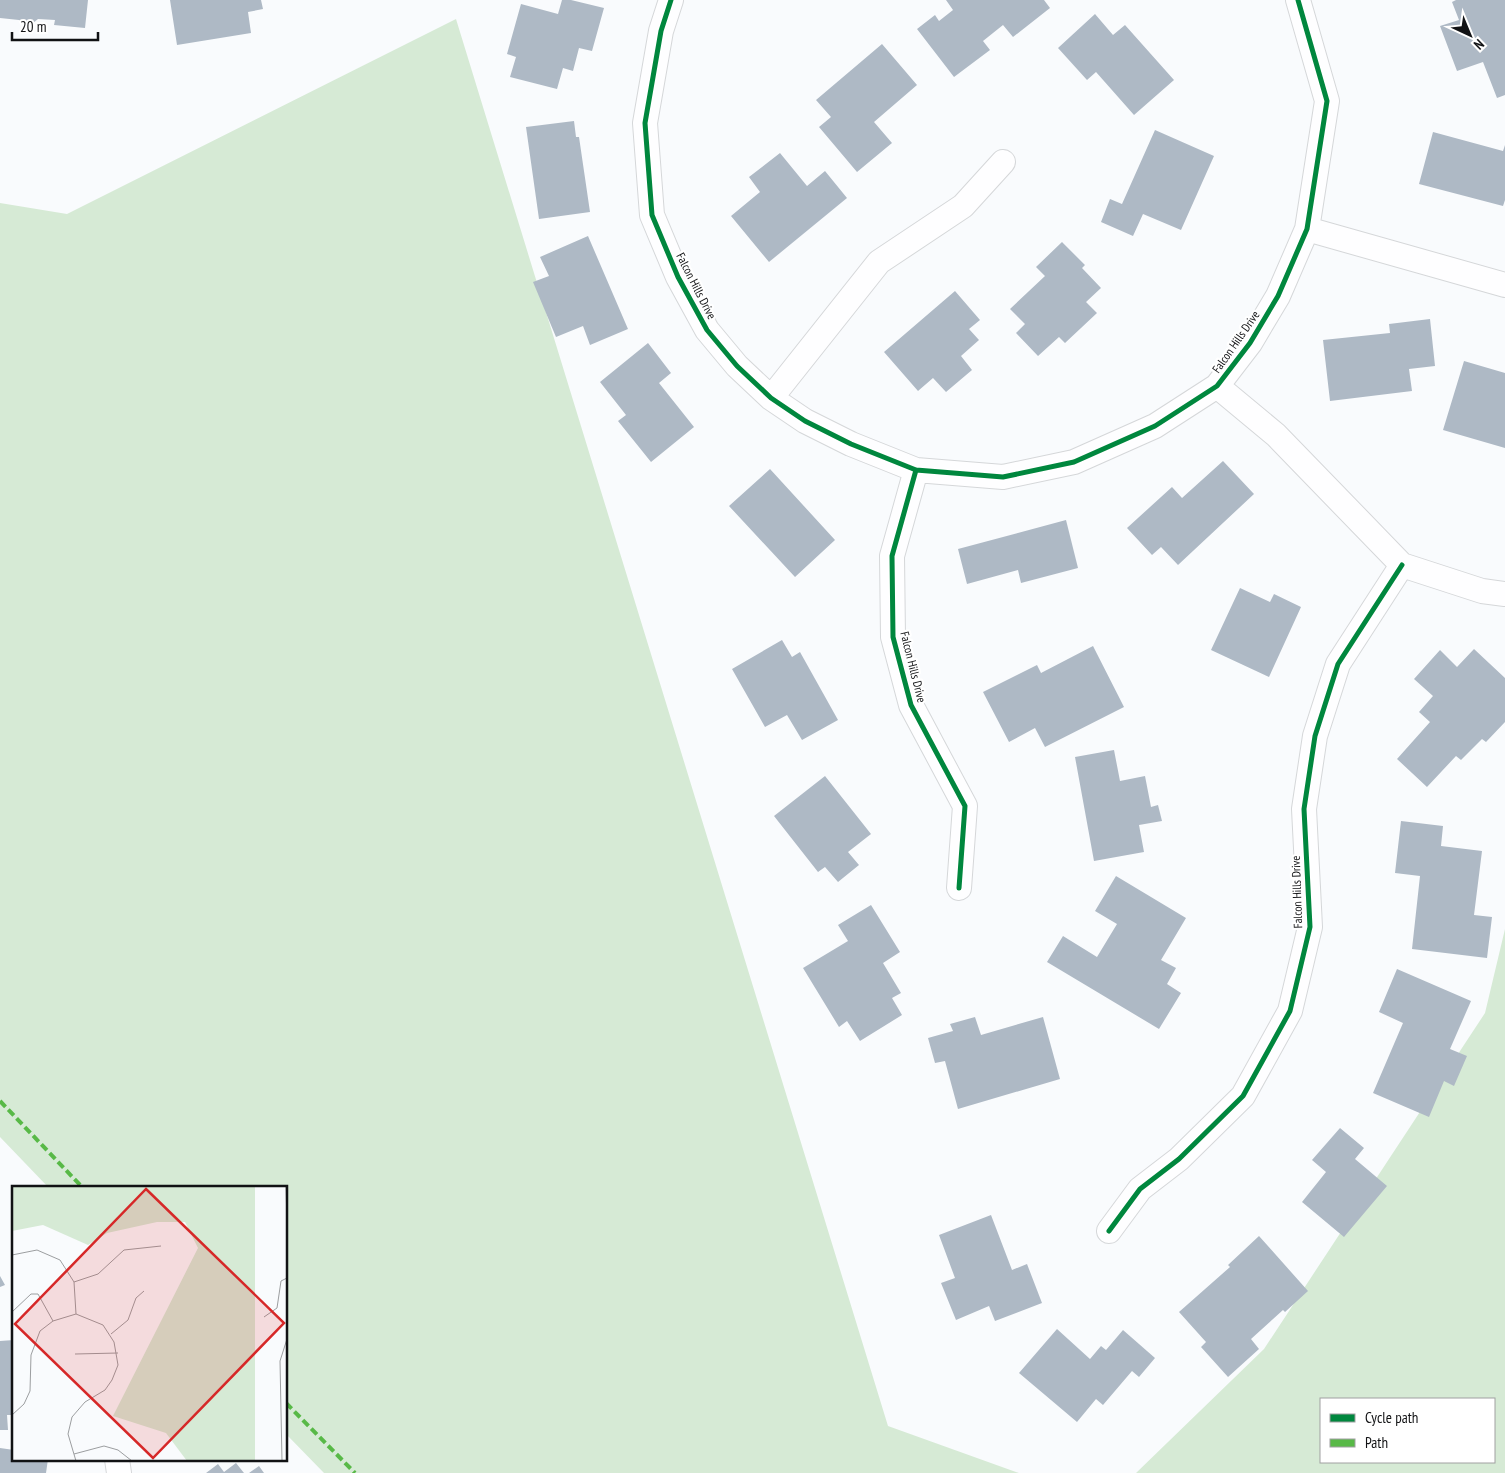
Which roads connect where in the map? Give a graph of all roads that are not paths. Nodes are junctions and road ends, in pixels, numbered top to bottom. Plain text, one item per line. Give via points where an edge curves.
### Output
1 (671, 0) edge
2 (1298, 0) edge
3 (1003, 162) dead end
4 (1307, 229) junction
5 (1505, 285) edge
6 (1217, 386) junction
7 (771, 398) junction
8 (916, 470) junction
9 (1402, 565) junction
10 (1505, 594) edge
11 (959, 888) dead end
12 (1109, 1231) dead end
13 (117, 1460) edge
14 (119, 1473) edge

1 - 7 street, Falcon Hills Drive via 661,31 646,123 652,215 678,277 707,330 737,366
2 - 4 street, Falcon Hills Drive via 1327,102
3 - 7 street via 963,206 879,262
4 - 5 street
4 - 6 street, Falcon Hills Drive via 1278,296 1250,343
6 - 8 street, Falcon Hills Drive via 1155,426 1074,462 1002,477
6 - 9 street, Falcon Hills Drive via 1276,435
7 - 8 street, Falcon Hills Drive via 804,421
8 - 11 street, Falcon Hills Drive via 892,556 893,637 911,705 965,806
9 - 10 street, Falcon Hills Drive via 1482,591
9 - 12 street, Falcon Hills Drive via 1338,664 1315,736 1304,809 1310,927 1290,1012 1242,1096 1179,1159 1140,1189
13 - 14 street

